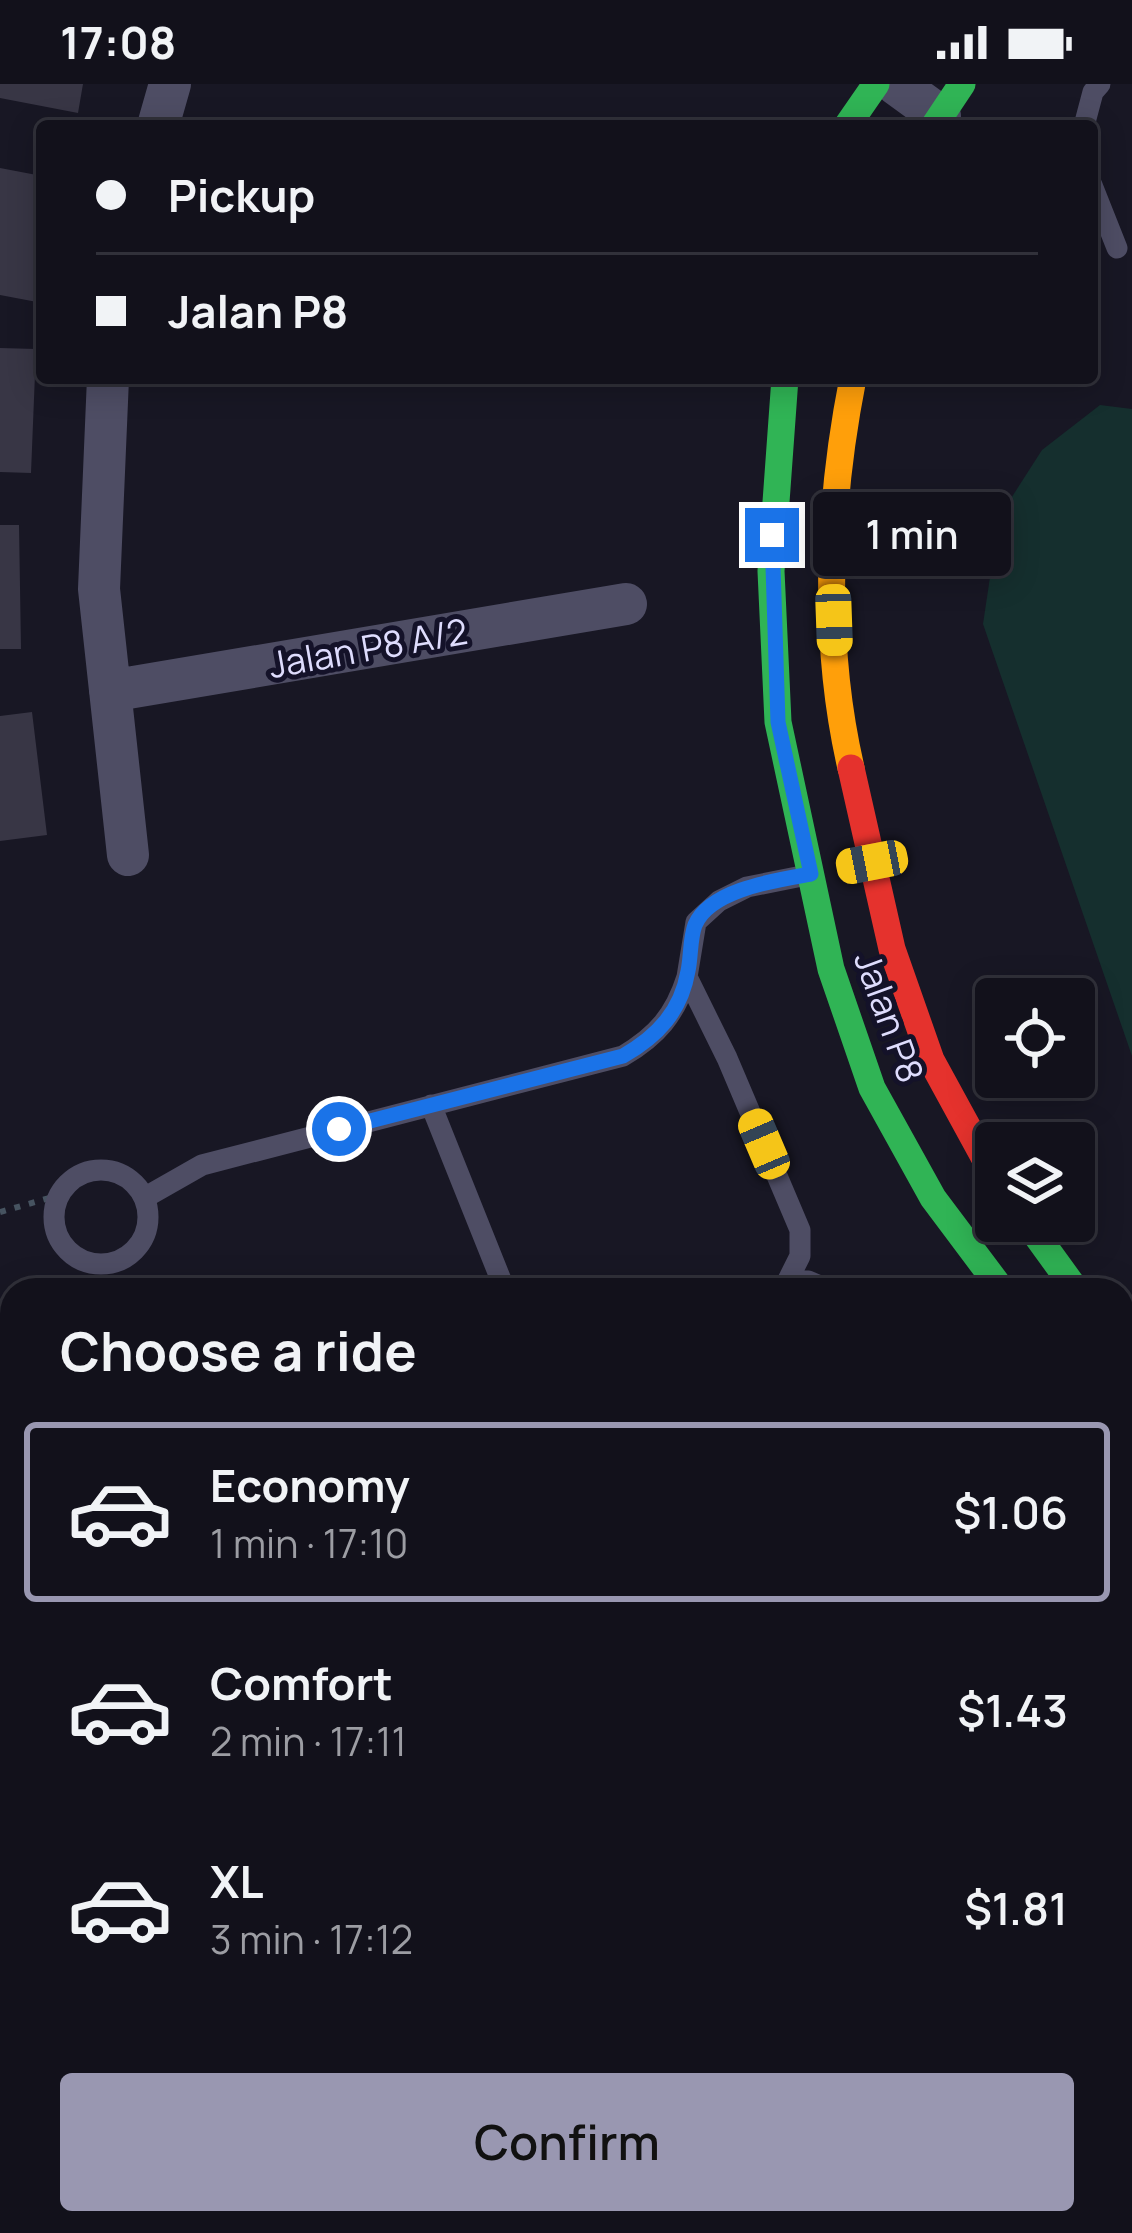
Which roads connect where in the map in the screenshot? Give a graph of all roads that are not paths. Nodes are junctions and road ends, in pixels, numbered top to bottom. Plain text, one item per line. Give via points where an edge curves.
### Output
1 (170, 84) edge
2 (876, 84) edge
3 (896, 84) edge
4 (1100, 84) edge
5 (946, 109) edge
6 (160, 120) edge
7 (851, 120) edge
8 (1086, 120) edge
9 (1098, 200) edge
10 (1118, 248) dead end
11 (107, 384) edge
12 (784, 384) edge
13 (852, 384) edge
14 (626, 604) dead end
15 (110, 691) junction
16 (128, 855) dead end
17 (842, 868) junction
18 (687, 977) junction
19 (431, 1105) junction
20 (975, 1141) edge
21 (144, 1198) junction
22 (1041, 1242) edge
23 (500, 1278) edge
24 (790, 1278) edge
25 (993, 1278) edge
26 (1067, 1278) edge

1 - 6 street
2 - 7 street
3 - 5 street
4 - 8 lane
9 - 10 lane
11 - 15 street via 99,589
12 - 17 street, Jalan P8 via 771,571 778,722
13 - 17 street, Jalan P8 via 833,596
14 - 15 street, Jalan P8 A/2
15 - 16 street
17 - 18 lane via 747,887 719,901 696,922
17 - 20 street, Jalan P8 via 892,949 931,1060
17 - 25 street, Jalan P8 via 831,969 872,1088 933,1198
18 - 19 lane via 664,1026 623,1056
18 - 24 lane via 800,1230
19 - 21 lane via 202,1165
19 - 23 lane
21 - 21 lane via 120,1174 86,1172 54,1211 62,1244 90,1263 124,1258 146,1232
22 - 26 street

